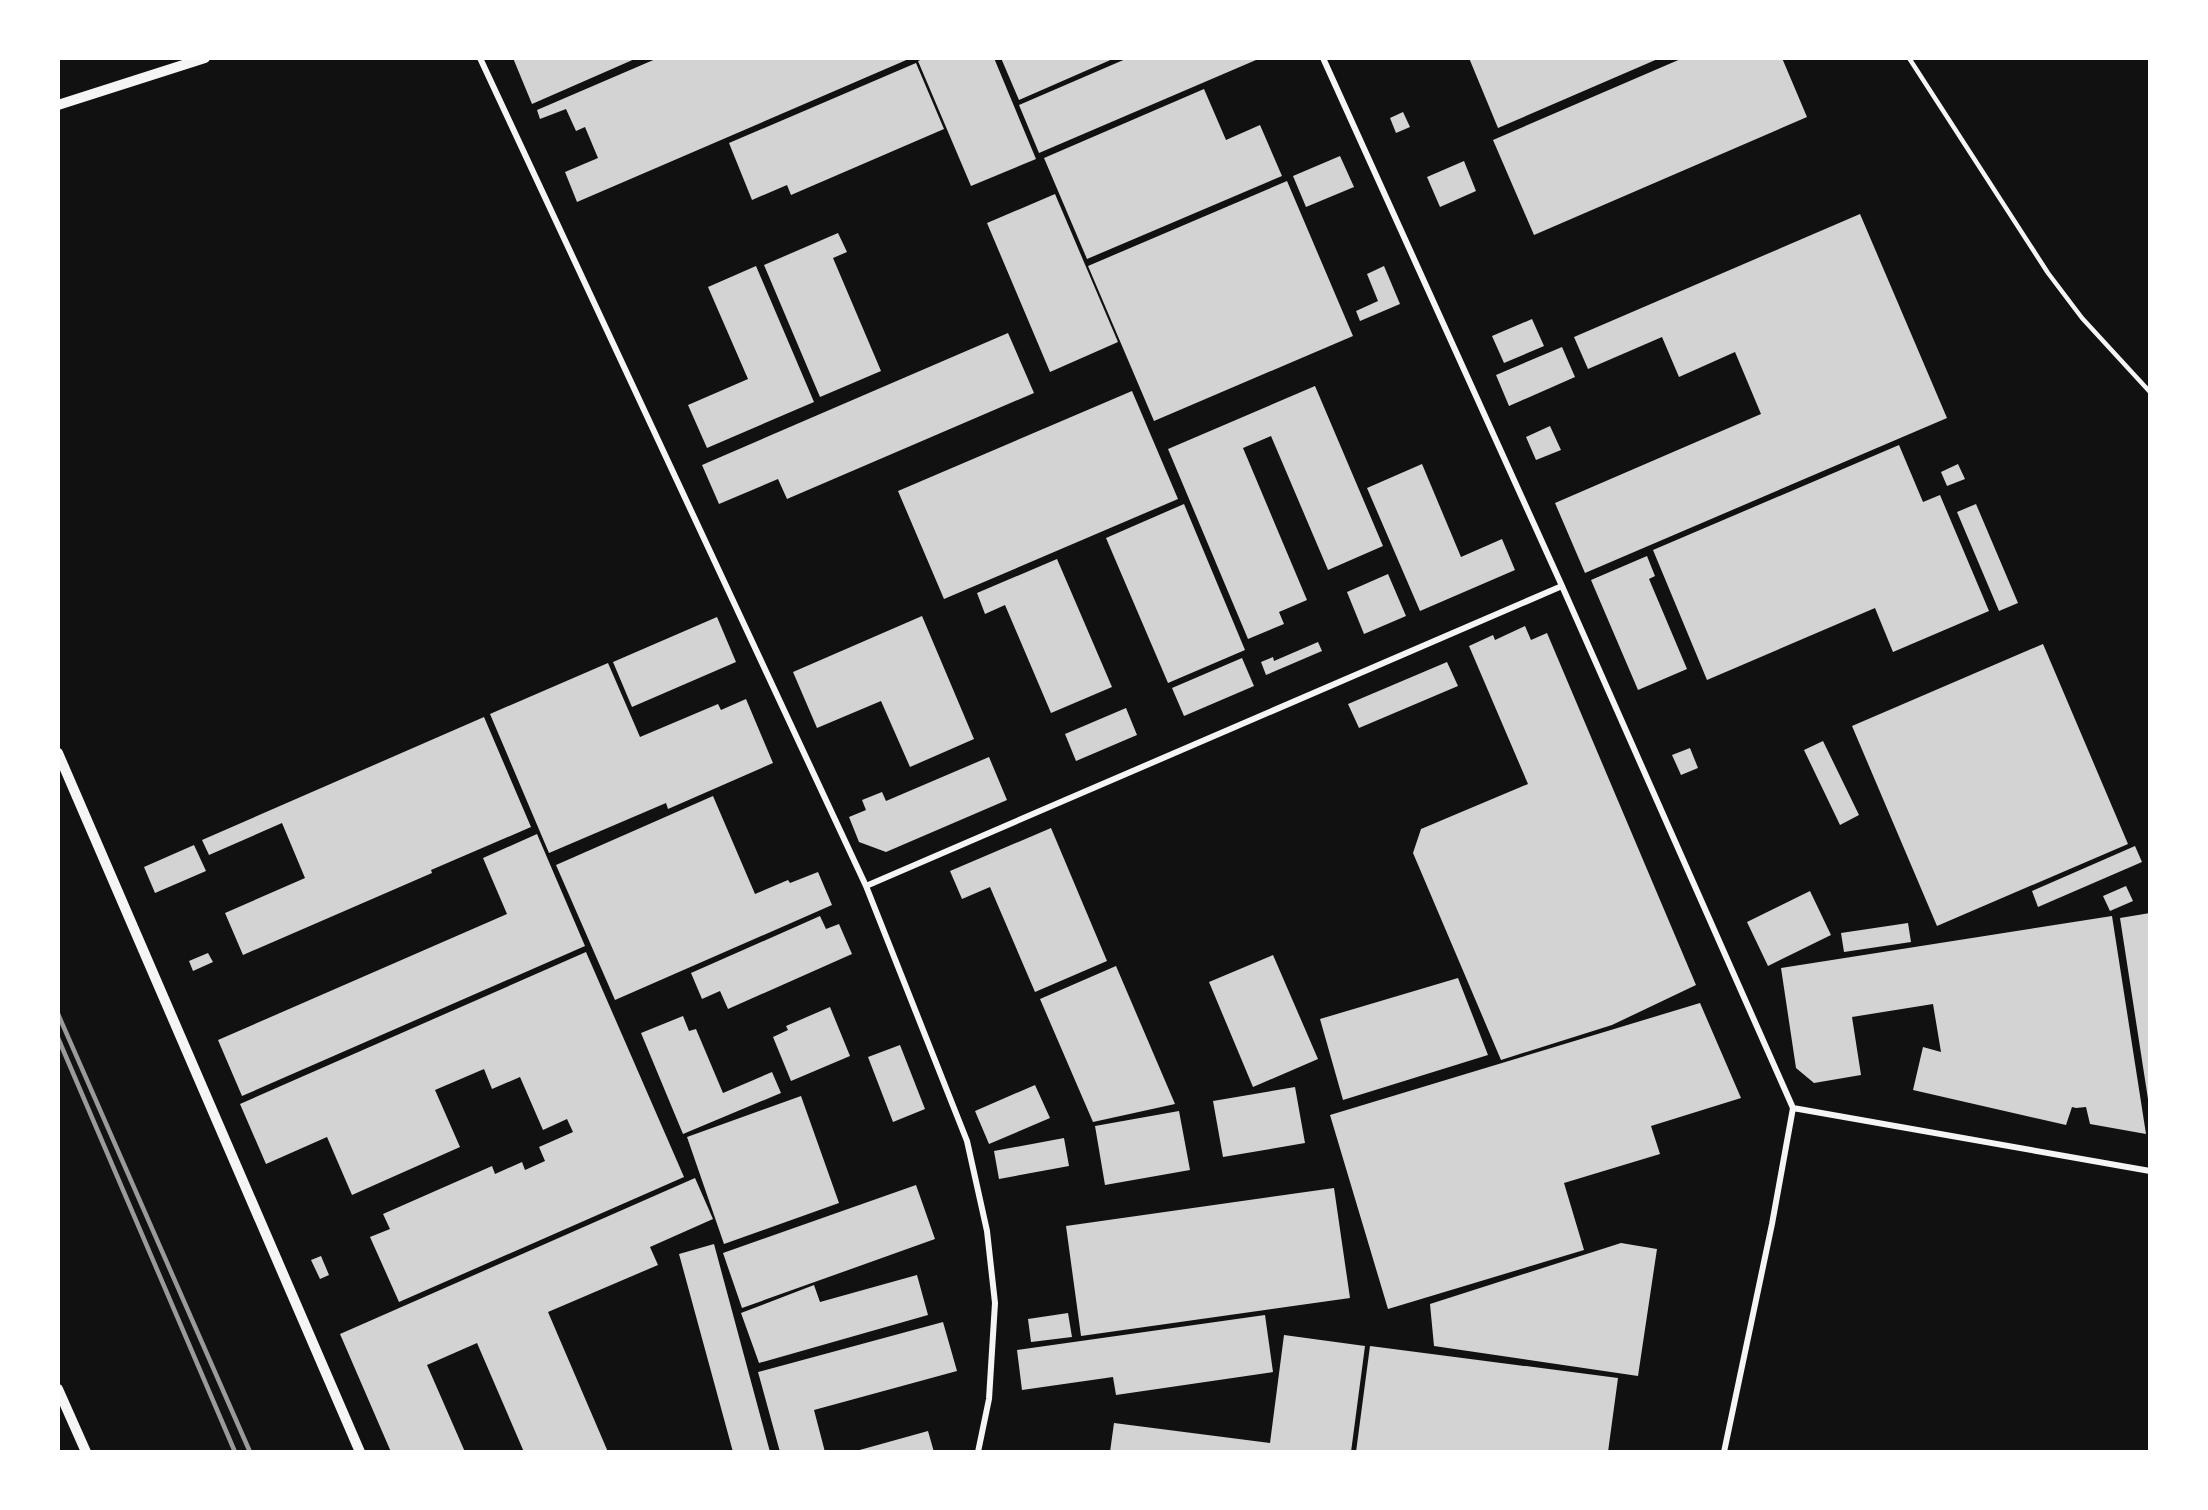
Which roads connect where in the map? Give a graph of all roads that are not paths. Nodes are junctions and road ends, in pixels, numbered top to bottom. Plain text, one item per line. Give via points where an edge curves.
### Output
1 (205, 58) edge
2 (480, 58) edge
3 (1323, 58) edge
4 (1909, 58) edge
5 (58, 105) edge
6 (2150, 392) edge
7 (1562, 586) junction
8 (58, 753) edge
9 (866, 886) junction
10 (1793, 1108) junction
11 (2150, 1171) edge
12 (58, 1389) edge
13 (86, 1452) edge
14 (360, 1452) edge
15 (978, 1452) edge
16 (1724, 1452) edge

1 - 5 street
2 - 9 street
3 - 7 street
4 - 6 lane via 2048,273 2082,318
7 - 9 street
7 - 10 street
8 - 14 street
9 - 15 street via 968,1141 987,1231 995,1303 989,1399
10 - 11 street
10 - 16 street
12 - 13 street

